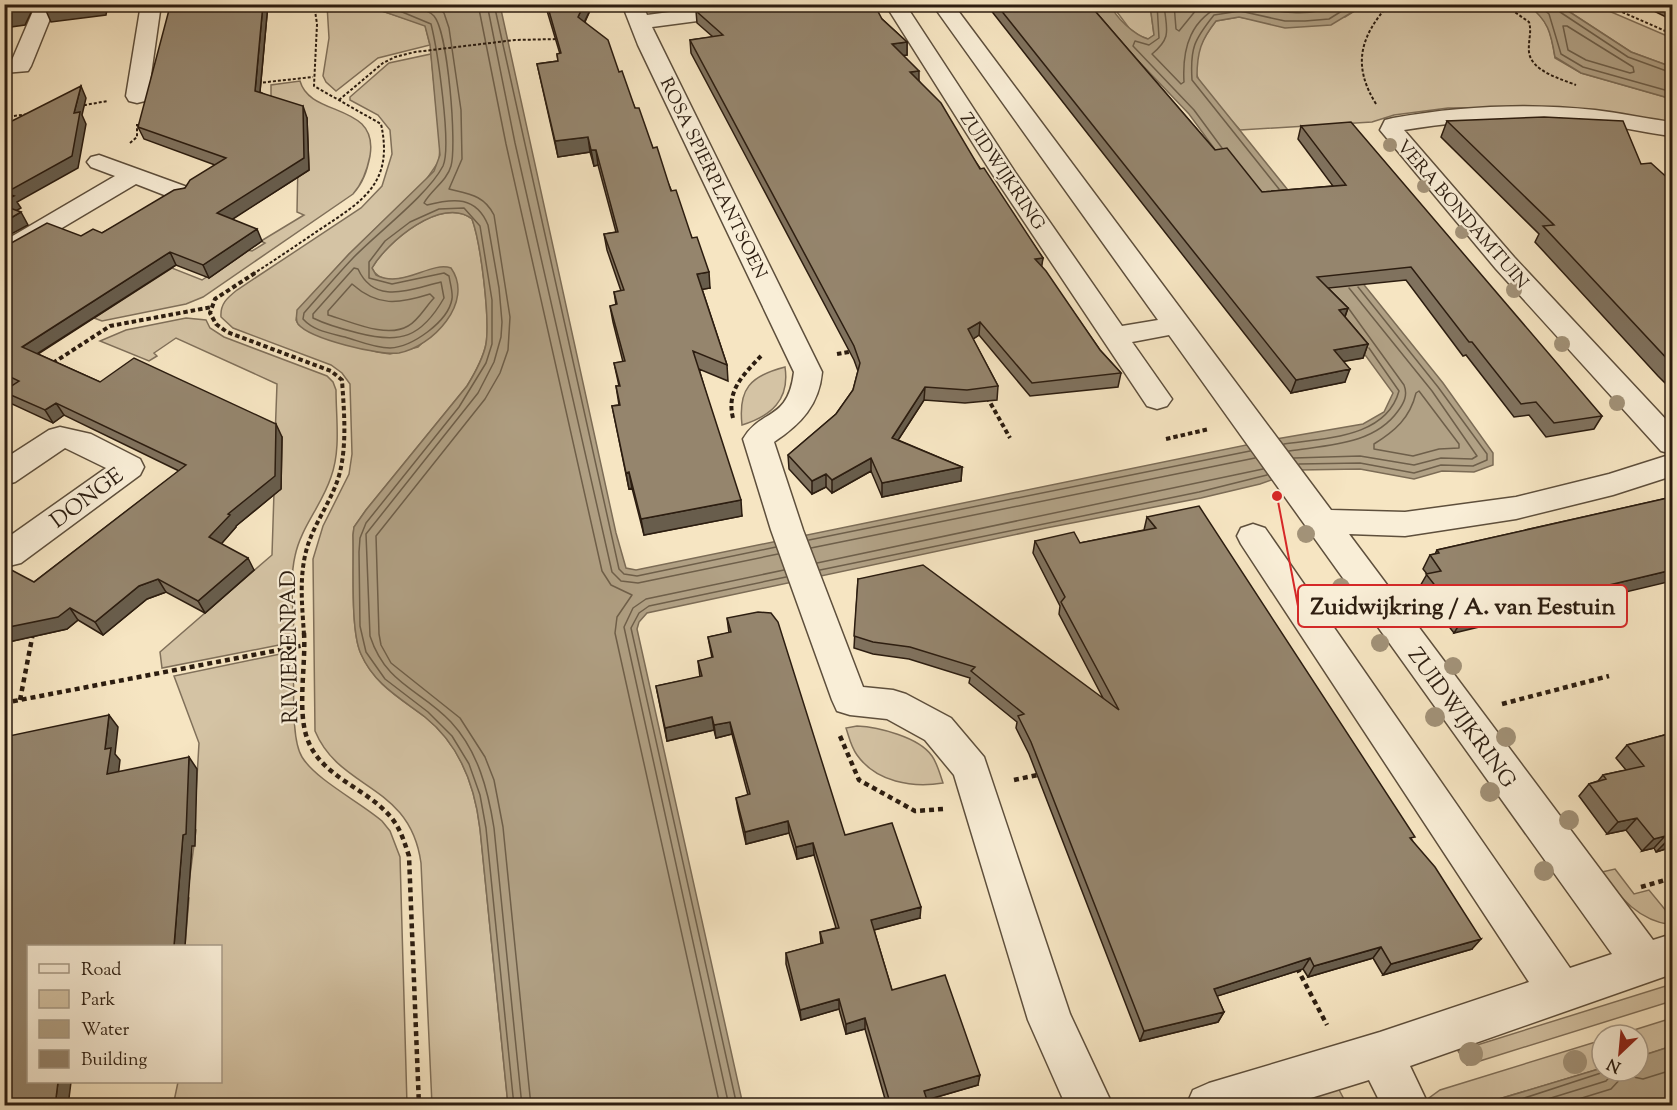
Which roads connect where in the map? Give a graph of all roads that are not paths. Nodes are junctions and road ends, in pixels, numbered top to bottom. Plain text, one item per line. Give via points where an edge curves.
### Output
1 (46, 4) edge
2 (151, 4) edge
3 (780, 4) edge
4 (895, 4) edge
5 (942, 4) edge
6 (637, 13) edge
7 (4, 67) edge
8 (137, 96) road end
9 (1666, 128) edge
10 (1672, 153) edge
11 (99, 162) road end
12 (134, 175) junction
13 (181, 193) edge
14 (4, 252) edge
15 (1177, 325) junction
16 (1114, 336) junction
17 (1157, 399) dead end
18 (1672, 444) edge
19 (10, 465) edge
20 (1672, 465) edge
21 (1320, 521) junction
22 (1253, 536) dead end
23 (4, 552) edge
24 (1658, 959) edge
25 (1560, 991) junction
26 (1364, 1058) junction
27 (1090, 1106) edge
28 (1209, 1106) edge
29 (1406, 1106) edge

1 - 7 street via 20,66
2 - 8 street
3 - 6 street, ROSA SPIERPLANTSOEN
4 - 16 street, ZUIDWIJKRING
5 - 15 street, ZUIDWIJKRING
6 - 27 street, ROSA SPIERPLANTSOEN via 808,372 808,389 801,405 758,439 787,530 850,699 893,705 938,729 970,768 1050,1020
9 - 10 street via 1665,146
9 - 18 street, VERA BONDAMTUIN via 1571,116 1506,113 1426,119 1393,125 1392,130 1505,263
11 - 12 street
12 - 13 street
12 - 14 street
15 - 16 street
15 - 21 street, ZUIDWIJKRING
16 - 17 street, ZUIDWIJKRING
19 - 23 street, DONGE via 60,437 80,441 129,467 9,555
20 - 21 street via 1516,508 1405,524
21 - 24 street, ZUIDWIJKRING
22 - 25 street
24 - 25 street, ZUIDWIJKRING
25 - 26 street, ZUIDWIJKRING
26 - 28 street, ZUIDWIJKRING
26 - 29 street

